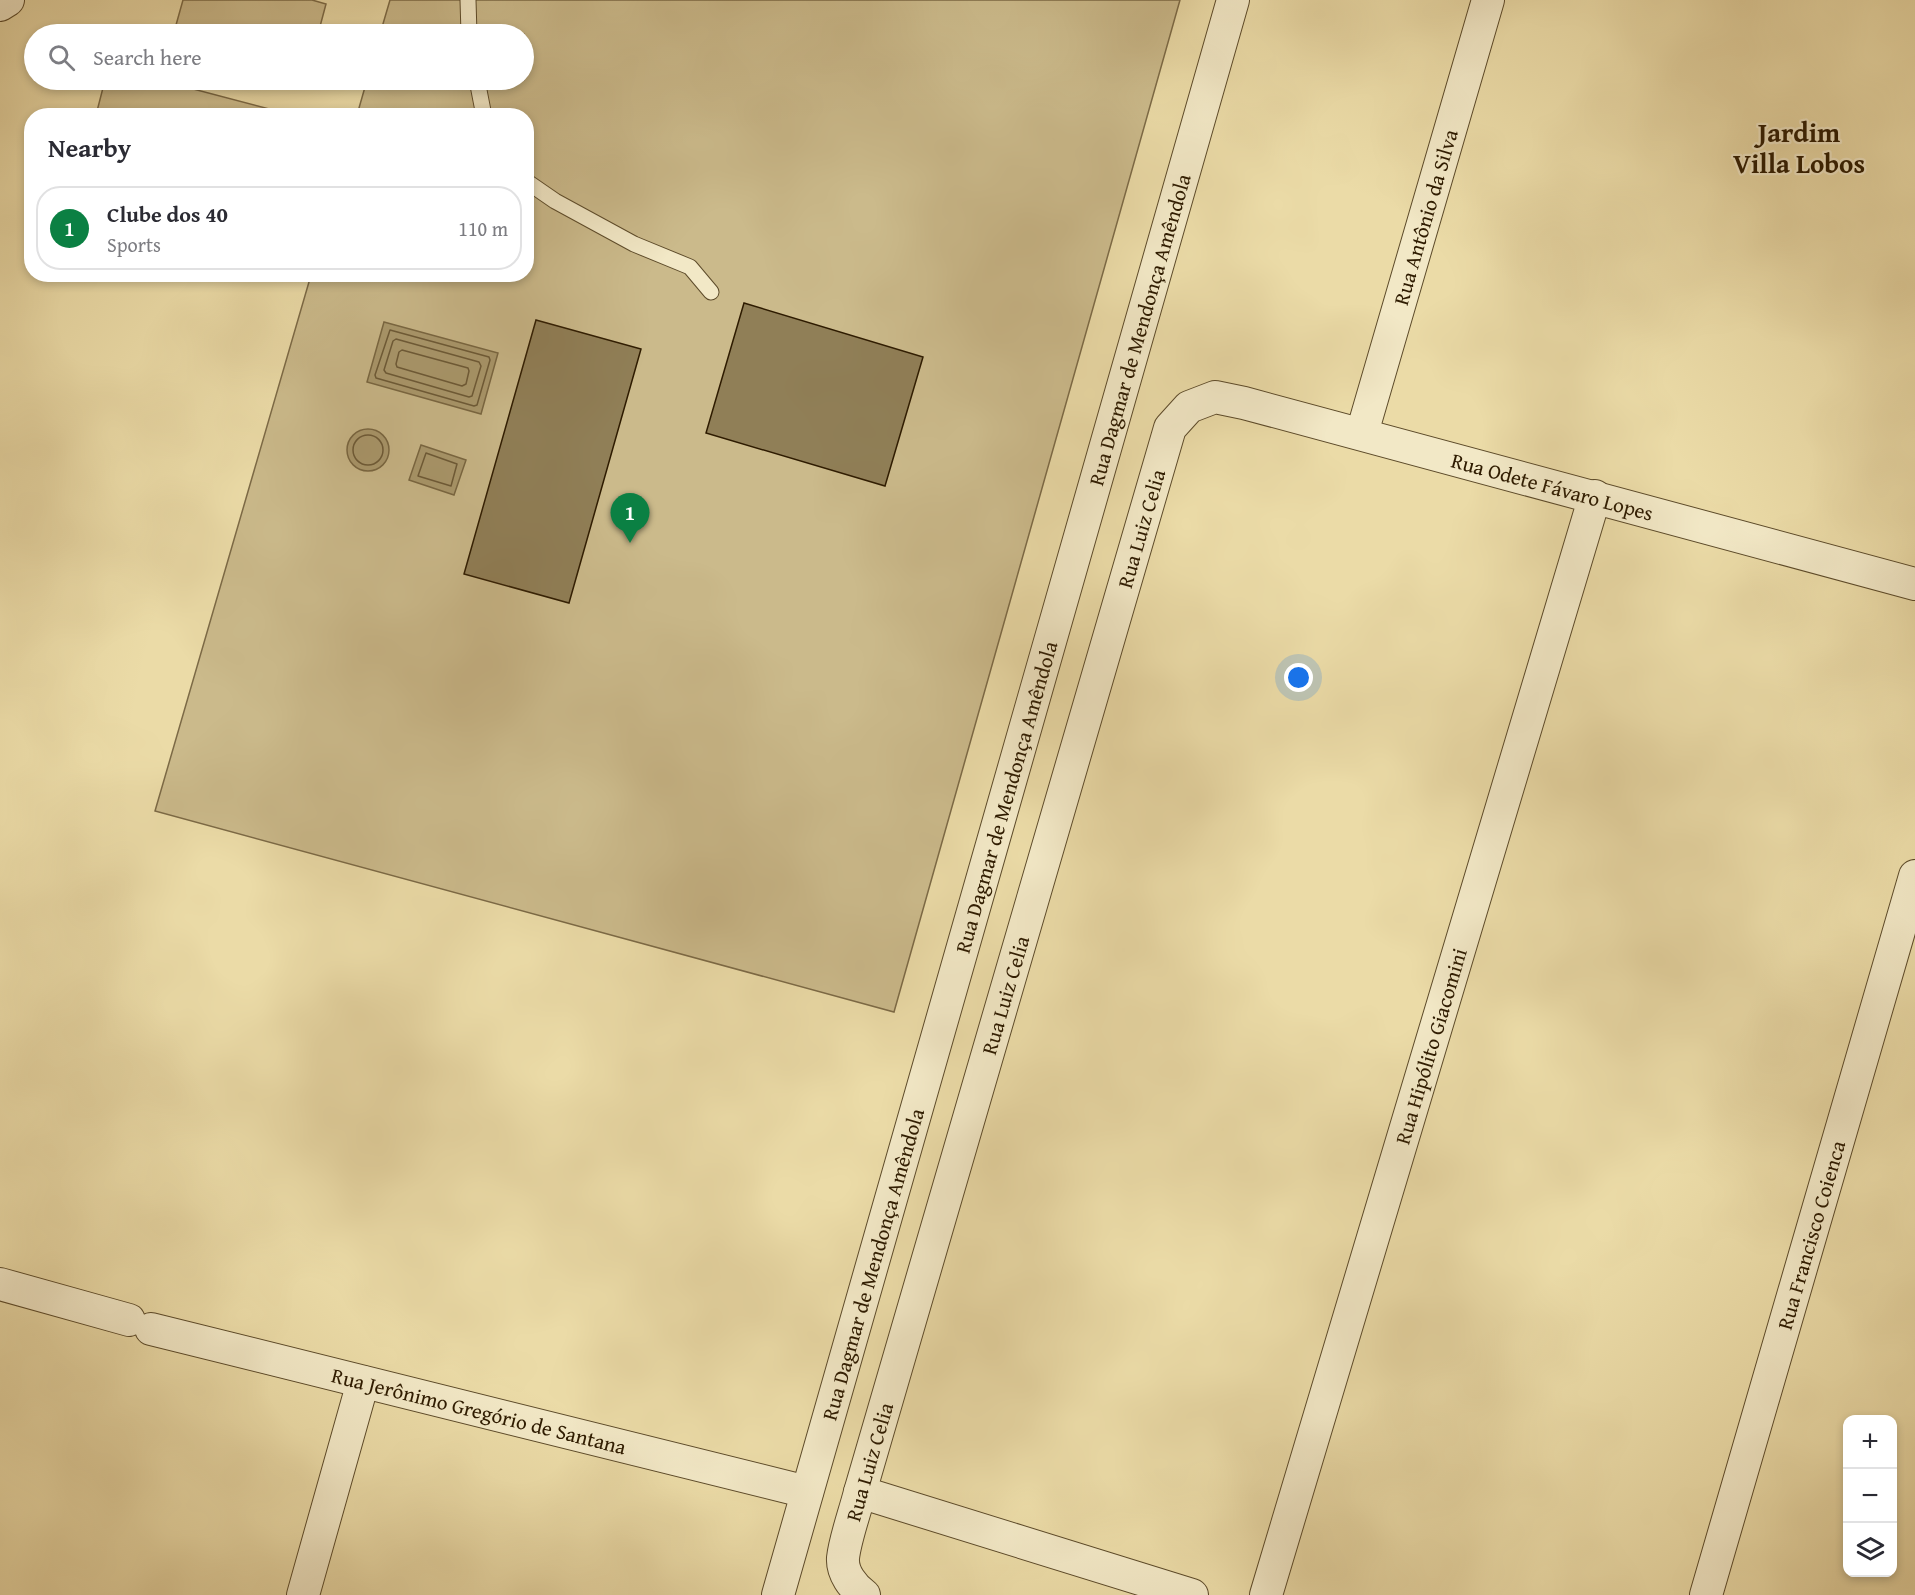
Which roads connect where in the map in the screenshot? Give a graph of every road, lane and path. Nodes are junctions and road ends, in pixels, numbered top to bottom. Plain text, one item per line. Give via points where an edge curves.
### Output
1 (8, 0) edge
2 (468, 0) edge
3 (1233, 0) edge
4 (1488, 0) edge
5 (0, 5) edge
6 (469, 24) edge
7 (479, 90) edge
8 (482, 108) edge
9 (534, 187) edge
10 (711, 292) dead end
11 (1189, 407) joint
12 (1362, 433) junction
13 (1595, 496) junction
14 (1915, 584) edge
15 (1915, 876) edge
16 (0, 1284) edge
17 (363, 1382) junction
18 (807, 1492) junction
19 (860, 1492) junction
20 (860, 1592) edge
21 (303, 1595) edge
22 (778, 1595) edge
23 (1191, 1595) edge
24 (1266, 1595) edge
25 (1706, 1595) edge

1 - 5 street
2 - 6 lane
3 - 18 street, Rua Dagmar de Mendonça Amêndola
4 - 12 street, Rua Antônio da Silva
7 - 8 lane
9 - 10 lane via 634,244 690,267
11 - 12 street, Rua Odete Fávaro Lopes via 1215,397
11 - 19 street, Rua Luiz Celia via 1170,428
12 - 13 street, Rua Odete Fávaro Lopes
13 - 14 street, Rua Odete Fávaro Lopes
13 - 24 street, Rua Hipólito Giacomini
15 - 25 street, Rua Francisco Coienca
16 - 17 street, Rua Jerônimo Gregório de Santana via 140,1325
17 - 18 street, Rua Jerônimo Gregório de Santana
17 - 21 street
18 - 22 street, Rua Dagmar de Mendonça Amêndola
19 - 20 street, Rua Luiz Celia via 843,1560 847,1576
19 - 23 street

